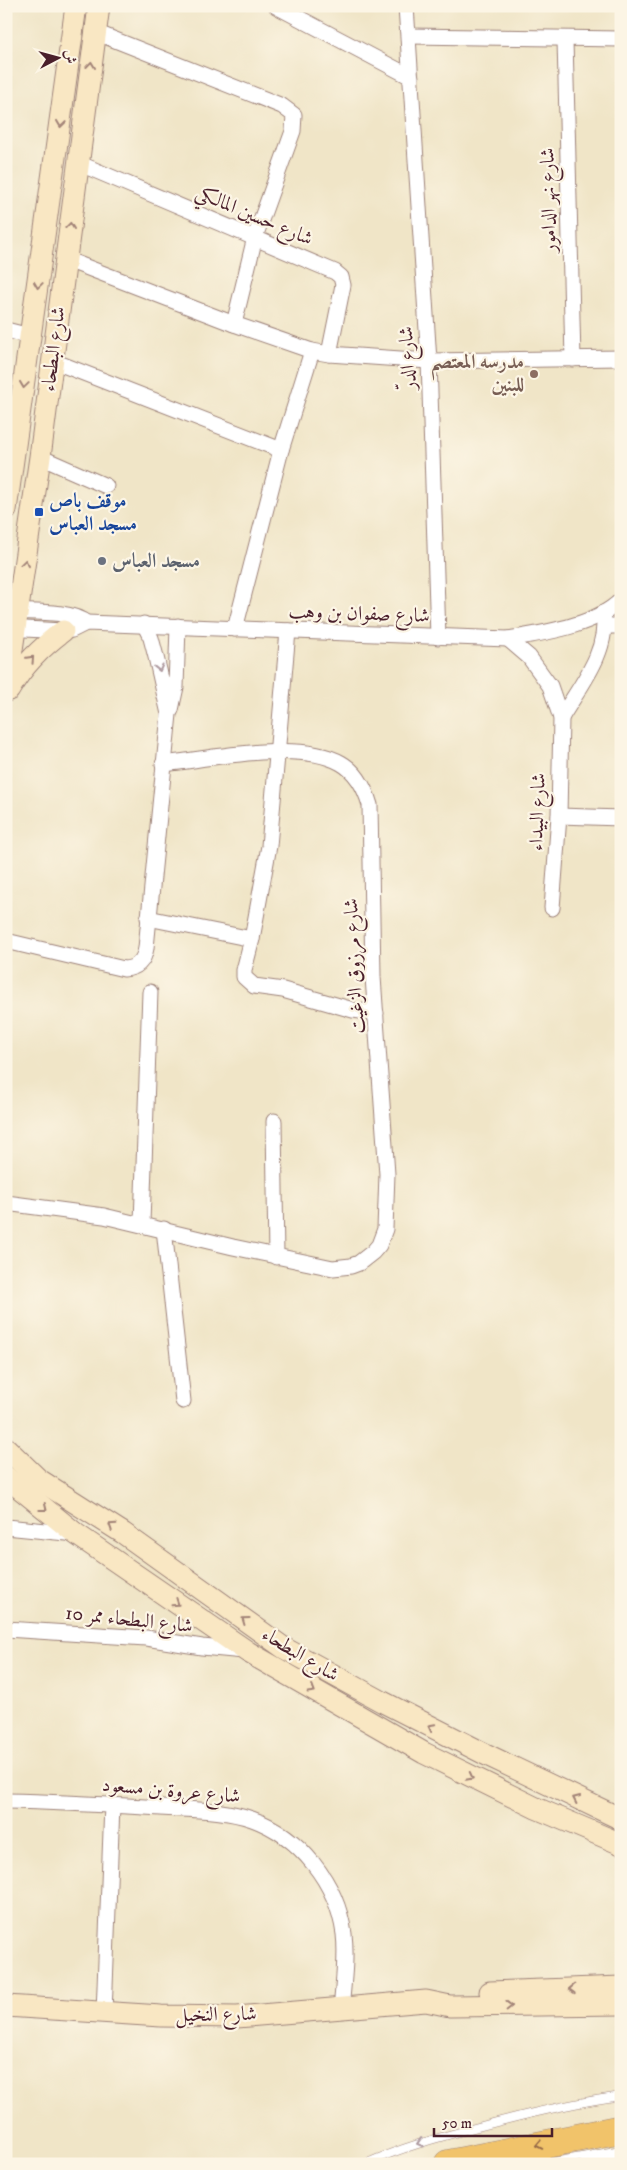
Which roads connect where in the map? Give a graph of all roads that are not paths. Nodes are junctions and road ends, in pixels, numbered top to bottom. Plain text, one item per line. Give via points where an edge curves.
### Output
1 (76, 6) edge
2 (98, 6) edge
3 (276, 6) edge
4 (406, 6) edge
5 (95, 32) junction
6 (408, 36) junction
7 (621, 39) edge
8 (565, 40) junction
9 (411, 77) junction
10 (78, 163) junction
11 (255, 237) junction
12 (65, 258) junction
13 (234, 324) junction
14 (6, 330) edge
15 (30, 336) junction
16 (312, 351) junction
17 (329, 354) junction
18 (621, 358) edge
19 (573, 359) junction
20 (53, 361) junction
21 (429, 361) junction
22 (12, 433) edge
23 (281, 450) junction
24 (40, 457) junction
25 (106, 486) dead end
26 (6, 510) edge
27 (621, 600) edge
28 (11, 620) edge
29 (604, 620) junction
30 (86, 623) junction
31 (144, 624) junction
32 (178, 626) junction
33 (621, 626) edge
34 (235, 629) junction
35 (63, 630) junction
36 (288, 631) junction
37 (438, 637) junction
38 (508, 639) junction
39 (6, 693) edge
40 (169, 714) junction
41 (561, 718) junction
42 (278, 752) junction
43 (164, 764) junction
44 (559, 816) junction
45 (621, 818) edge
46 (552, 908) dead end
47 (148, 918) junction
48 (252, 939) junction
49 (6, 941) edge
50 (150, 992) dead end
51 (376, 1013) junction
52 (274, 1121) dead end
53 (6, 1203) edge
54 (142, 1223) junction
55 (164, 1229) junction
56 (276, 1257) junction
57 (183, 1401) dead end
58 (6, 1448) edge
59 (6, 1477) edge
60 (6, 1528) edge
61 (76, 1534) junction
62 (6, 1629) edge
63 (248, 1652) junction
64 (6, 1801) edge
65 (112, 1805) junction
66 (621, 1819) edge
67 (621, 1844) edge
68 (621, 1987) edge
69 (426, 2001) junction
70 (621, 2004) edge
71 (6, 2006) edge
72 (341, 2010) junction
73 (104, 2013) junction
74 (621, 2096) edge
75 (621, 2129) edge
76 (621, 2150) edge
77 (621, 2157) edge
78 (365, 2164) edge
79 (448, 2164) edge
80 (542, 2164) edge
81 (584, 2164) edge

1 -> 15 street, شارع البطحاء
2 - 5 street, شارع البطحاء
3 - 9 street
4 - 6 street, شارع الدرّ
10 -> 5 street, شارع البطحاء
5 - 11 street via 290,110 294,116 293,131
6 - 8 street
6 - 9 street, شارع الدرّ
7 - 8 street
8 - 19 street, شارع نهر الدامور
9 - 21 street, شارع الدرّ
10 - 11 street, شارع حسين المالكي
12 -> 10 street, شارع البطحاء
11 - 13 street
11 - 17 street, شارع حسين المالكي via 341,277 343,284
12 - 13 street
12 - 20 street, شارع البطحاء
13 - 16 street
14 - 15 street
15 -> 22 street, شارع البطحاء
16 - 17 street
16 - 23 street
17 - 21 street
18 - 19 street
19 - 21 street
20 - 23 street
20 - 24 street, شارع البطحاء
21 - 37 street, شارع الدرّ
22 - 26 street, شارع البطحاء
23 - 34 street
24 - 25 street
28 -> 24 street, شارع البطحاء
27 - 29 street, شارع صفوان بن وهب
28 - 30 street, شارع صفوان بن وهب via 67,615
28 - 35 street, شارع صفوان بن وهب
28 - 39 street, شارع البطحاء
29 - 33 street
29 - 38 street, شارع صفوان بن وهب
29 - 41 street, شارع البيداء via 601,649
30 - 31 street, شارع صفوان بن وهب
30 - 35 street, شارع صفوان بن وهب via 72,630
31 - 32 street, شارع صفوان بن وهب
31 -> 40 street via 151,638
32 - 34 street, شارع صفوان بن وهب
32 - 40 street via 175,694
34 - 36 street, شارع صفوان بن وهب
39 -> 35 street via 28,662
36 - 37 street, شارع صفوان بن وهب
36 - 42 street
37 - 38 street, شارع صفوان بن وهب
38 - 41 street, شارع البيداء via 529,657 550,686
40 - 43 street
41 - 44 street, شارع البيداء
42 - 43 street, شارع مرزوق الزغيت
42 - 48 street via 269,846
42 - 51 street, شارع مرزوق الزغيت via 322,756 341,763 357,777 367,795
43 - 47 street
44 - 45 street
44 - 46 street, شارع البيداء
47 - 48 street
47 - 49 street via 143,959 130,969
48 - 51 street via 244,974 250,984 330,1005
50 - 54 street
51 - 56 street, شارع مرزوق الزغيت via 387,1159 383,1237 367,1258 342,1268
52 - 56 street
53 - 54 street, شارع مرزوق الزغيت
54 - 55 street, شارع مرزوق الزغيت
55 - 56 street, شارع مرزوق الزغيت
55 - 57 street
66 -> 58 street, شارع البطحاء via 485,1754 284,1648 124,1534 38,1479
59 -> 61 street, شارع البطحاء
60 - 61 street
61 -> 63 street, شارع البطحاء
62 - 63 street, شارع البطحاء ممر 10 via 146,1638
63 -> 67 street, شارع البطحاء via 424,1753 536,1808
64 - 65 street, شارع عروة بن مسعود
65 - 72 street, شارع عروة بن مسعود via 220,1812 250,1818 276,1830 304,1851 321,1873 344,1934
65 - 73 street
68 -> 69 street, شارع النخيل via 450,1993
69 -> 70 street, شارع النخيل via 450,2006
69 - 72 street, شارع النخيل
71 - 73 street, شارع النخيل
72 - 73 street, شارع النخيل via 237,2017
74 -> 78 lane via 491,2124 425,2142
75 -> 79 highway
76 - 80 lane
77 - 81 lane

